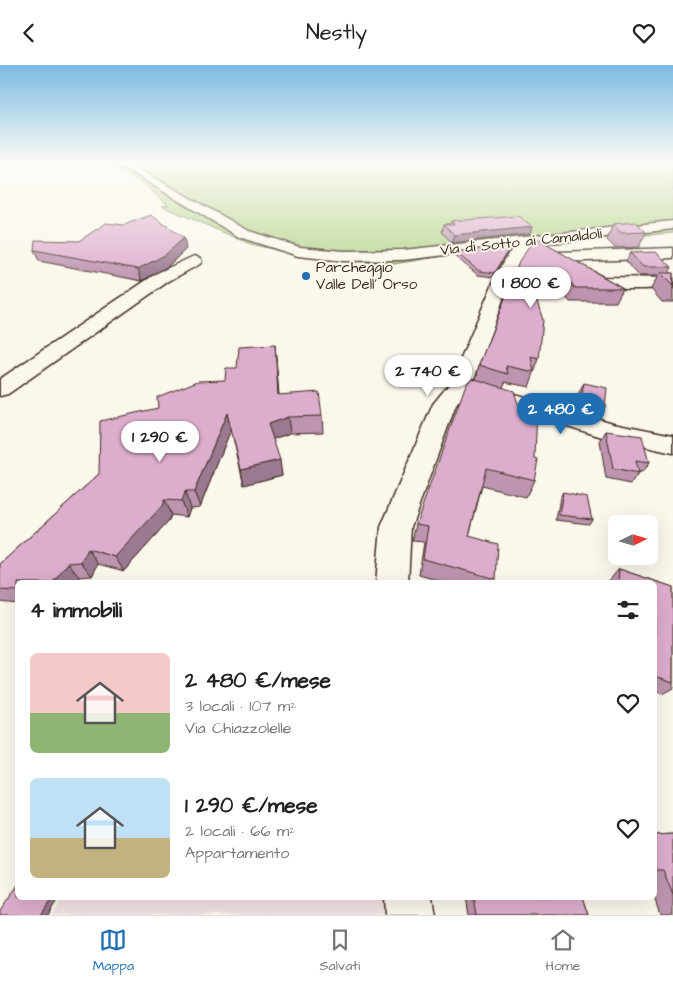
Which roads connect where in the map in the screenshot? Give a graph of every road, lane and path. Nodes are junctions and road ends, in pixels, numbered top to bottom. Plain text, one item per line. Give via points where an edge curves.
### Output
1 (190, 203) edge
2 (672, 225) edge
3 (530, 241) junction
4 (673, 253) edge
5 (558, 257) junction
6 (194, 261) dead end
7 (673, 283) edge
8 (461, 384) junction
9 (0, 389) edge
10 (673, 444) edge
11 (392, 580) edge
12 (408, 900) edge
13 (410, 915) edge

1 - 3 street, Via di Sotto ai Camaldoli via 244,234 298,251 344,256 403,255
2 - 3 street, Via di Sotto ai Camaldoli
3 - 5 street
3 - 8 street via 516,254 501,283
4 - 5 street
5 - 7 street via 599,282
6 - 9 street via 163,277
8 - 10 street via 611,431
8 - 11 street via 445,404 396,527
12 - 13 street

